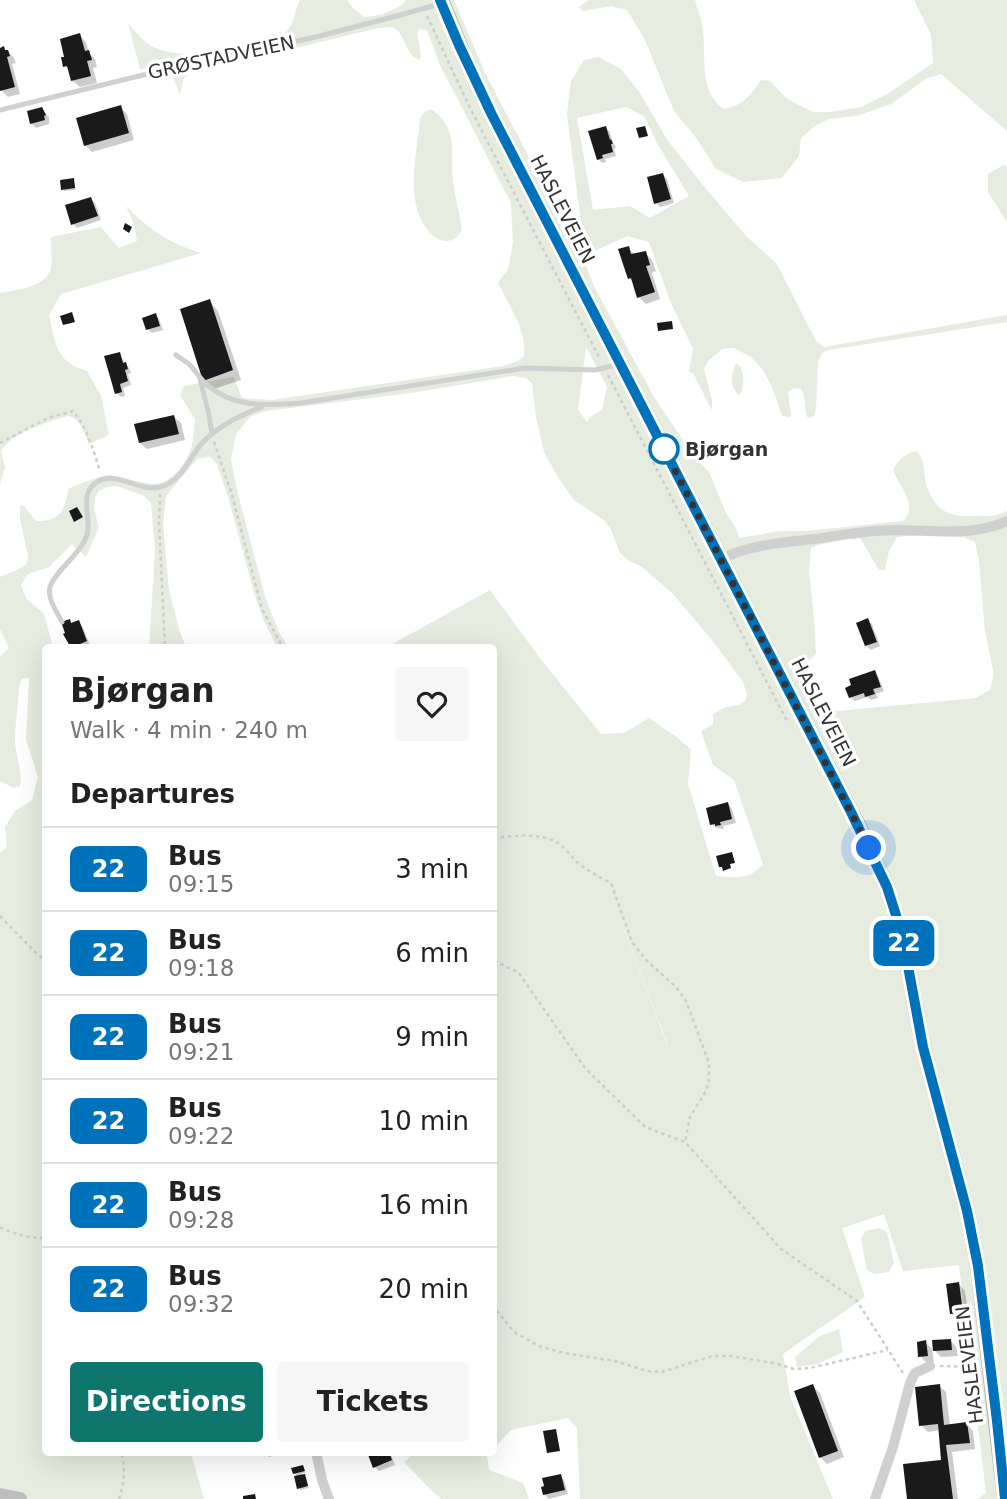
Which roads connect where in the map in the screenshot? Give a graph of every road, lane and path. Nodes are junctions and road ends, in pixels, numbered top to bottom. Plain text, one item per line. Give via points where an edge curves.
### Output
1 (441, 1) edge
2 (424, 9) junction
3 (0, 110) edge
4 (176, 355) dead end
5 (612, 366) junction
6 (199, 376) junction
7 (266, 405) junction
8 (212, 434) junction
9 (0, 443) edge
10 (103, 479) junction
11 (160, 487) junction
12 (1007, 521) edge
13 (721, 559) junction
14 (62, 622) dead end
15 (165, 644) edge
16 (281, 644) edge
17 (791, 729) dead end
18 (497, 838) edge
19 (0, 916) edge
20 (42, 958) edge
21 (497, 962) edge
22 (685, 1142) junction
23 (0, 1227) edge
24 (42, 1238) edge
25 (497, 1311) edge
26 (888, 1350) junction
27 (930, 1366) joint
28 (975, 1367) dead end
29 (910, 1383) junction
30 (122, 1456) edge
31 (317, 1456) edge
32 (1005, 1469) edge
33 (0, 1495) edge
34 (20, 1499) edge
35 (119, 1499) edge
36 (329, 1499) edge
37 (876, 1499) edge
38 (1005, 1499) edge

1 - 2 lane, GRØSTADVEIEN
1 - 5 main road, HASLEVEIEN
2 - 3 lane, GRØSTADVEIEN
2 - 5 path via 471,110
4 - 6 lane
5 - 7 lane via 525,368
5 - 13 main road, HASLEVEIEN
5 - 17 path
6 - 7 lane via 229,398
6 - 8 lane
7 - 8 lane
8 - 11 lane via 181,473
8 - 16 path via 262,608
9 - 10 path via 48,418 73,411
10 - 11 lane
10 - 14 lane via 88,492 89,525 84,543 50,587
11 - 15 path
12 - 13 street via 972,531 869,531 771,543
13 - 32 main road, HASLEVEIEN via 894,904 923,1047 976,1255
18 - 22 path via 540,836 559,843 590,872 611,883 632,942 687,1001 709,1063 709,1080 690,1118
19 - 20 path
21 - 22 path via 518,972 585,1068 645,1127
22 - 26 path via 781,1249 856,1301
23 - 24 path via 16,1235
25 - 26 path via 514,1332 539,1346 647,1371 662,1372 712,1356 810,1368
26 - 29 path
27 - 28 path
27 - 29 street via 915,1373
29 - 37 street
30 - 35 path via 124,1485
31 - 36 street
32 - 38 main road, HASLEVEIEN
33 - 34 main road

